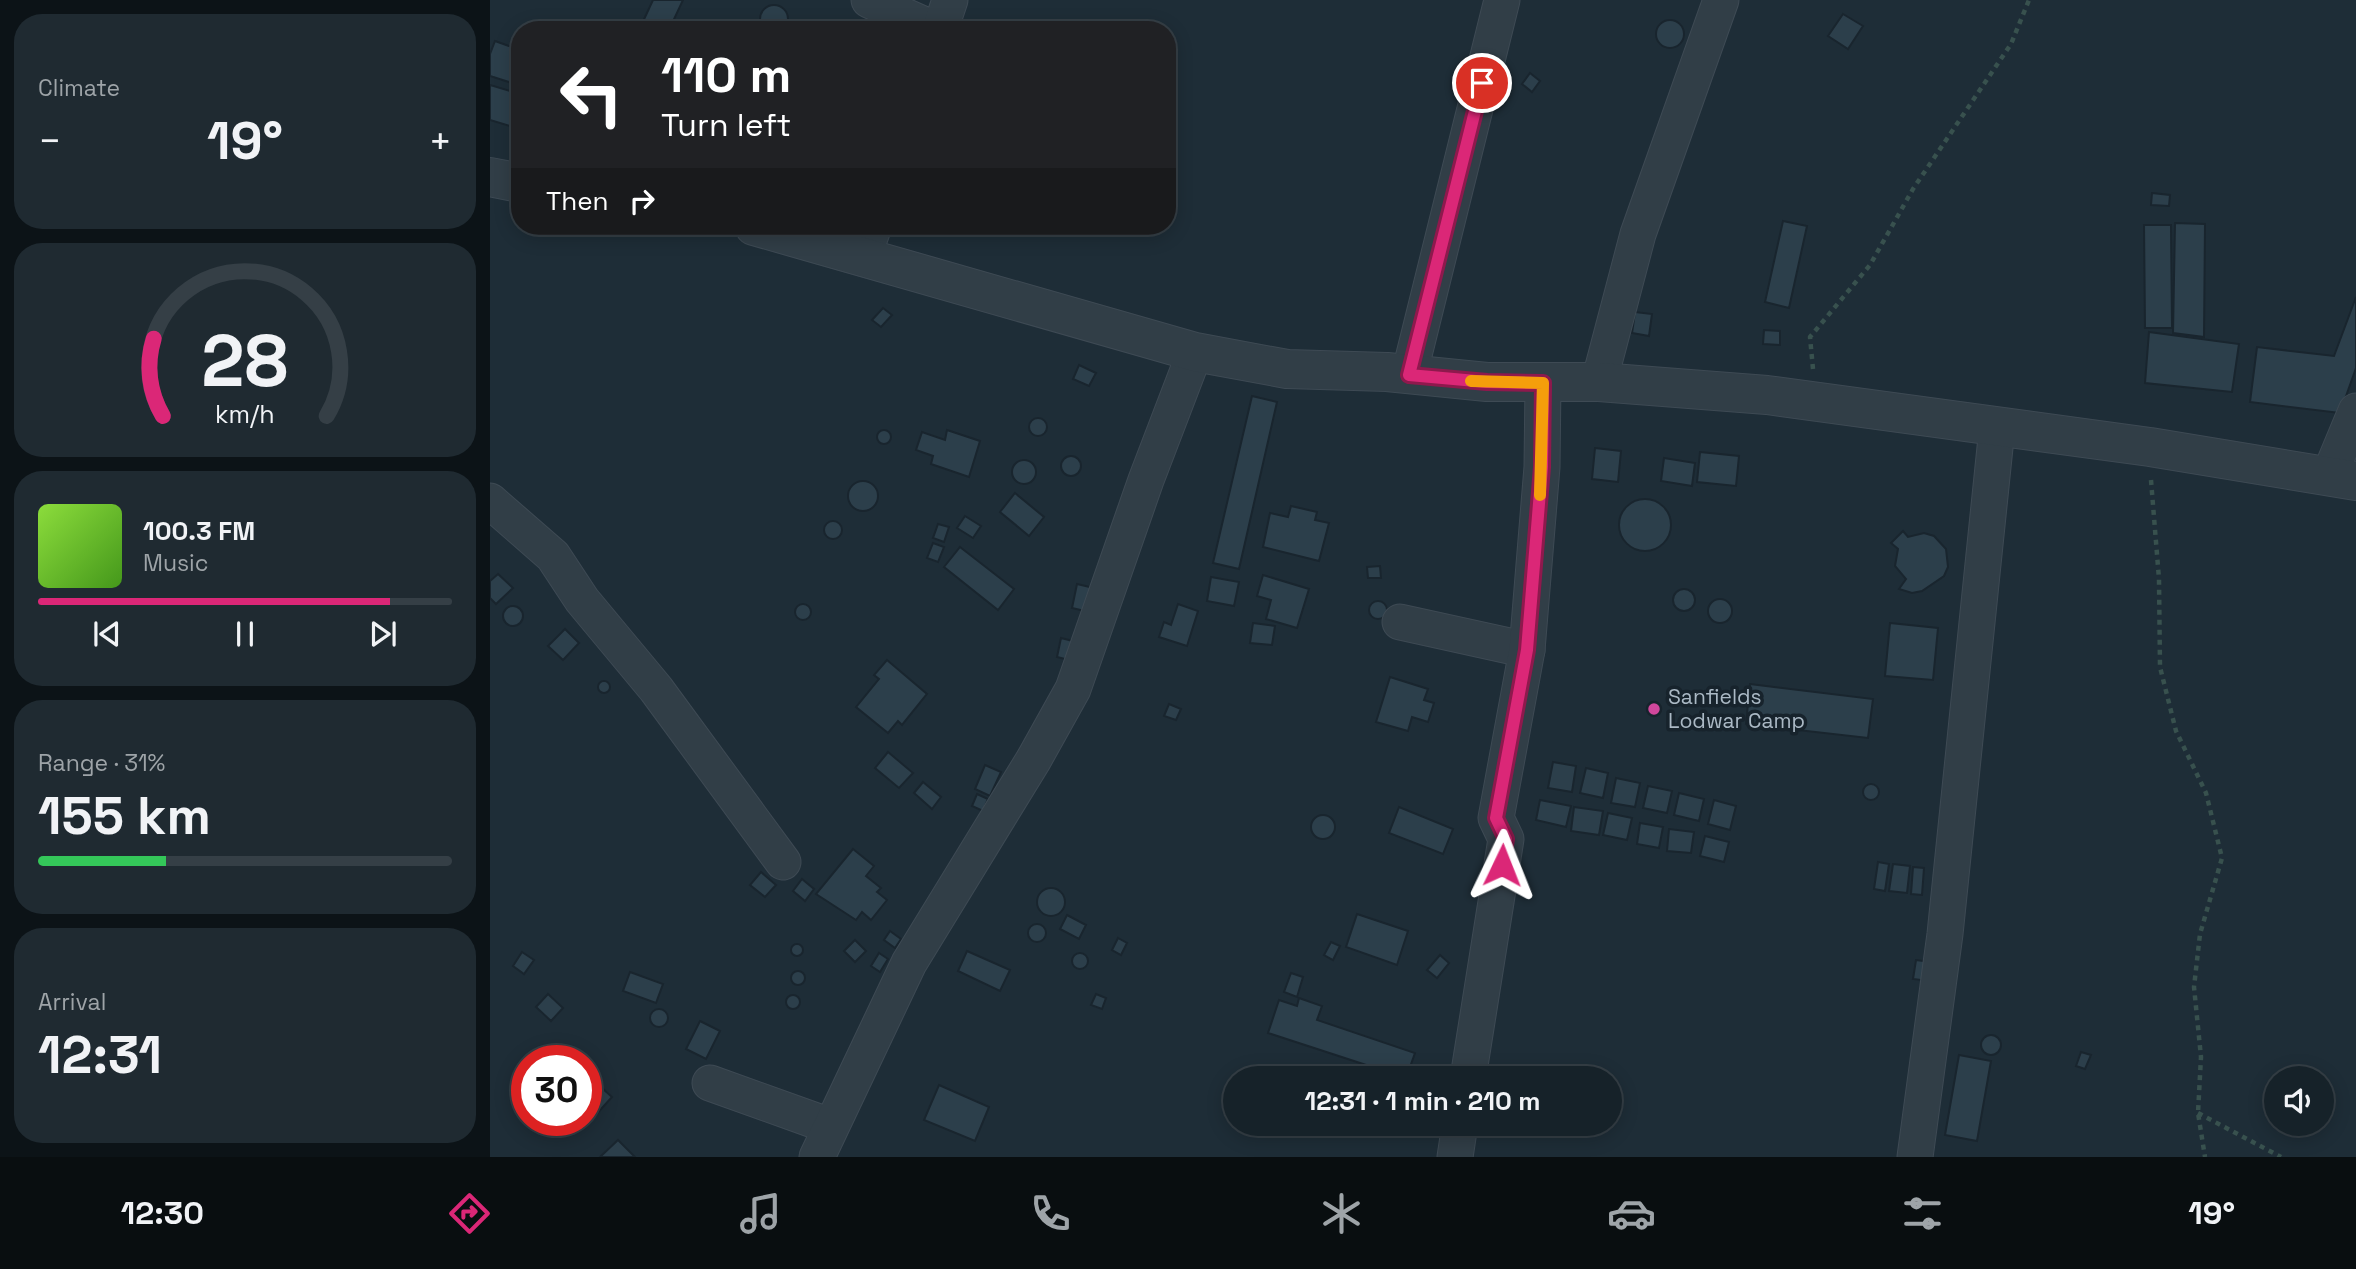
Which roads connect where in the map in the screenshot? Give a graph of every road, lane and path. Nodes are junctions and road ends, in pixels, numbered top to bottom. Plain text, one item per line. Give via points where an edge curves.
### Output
1 (869, 0) edge
2 (950, 0) edge
3 (1502, 0) edge
4 (1721, 0) edge
5 (2029, 0) edge
6 (917, 21) edge
7 (942, 21) edge
8 (490, 177) edge
9 (511, 181) edge
10 (822, 235) edge
11 (868, 241) edge
12 (1195, 352) junction
13 (1409, 375) junction
14 (1599, 382) junction
15 (1543, 383) junction
16 (1816, 402) junction
17 (2356, 411) edge
18 (1997, 428) junction
19 (2150, 447) junction
20 (2343, 479) edge
21 (490, 501) edge
22 (1400, 622) dead end
23 (1527, 650) junction
24 (783, 862) dead end
25 (1470, 1066) edge
26 (710, 1083) dead end
27 (2198, 1113) junction
28 (1458, 1136) edge
29 (824, 1142) edge
30 (1455, 1157) edge
31 (1915, 1157) edge
32 (2205, 1157) edge
33 (2281, 1157) edge

1 - 6 street
2 - 7 street
3 - 13 street
4 - 14 street via 1638,234
5 - 16 path via 2011,44 1913,189 1870,265 1810,337
8 - 9 street
10 - 11 street
11 - 12 street
12 - 13 street via 1287,369
12 - 29 street via 1073,689 909,963
13 - 15 street
14 - 15 street
14 - 16 street
15 - 23 street via 1542,467
16 - 18 street
17 - 20 street
18 - 19 street
18 - 31 street via 1945,934
19 - 20 street
19 - 27 path via 2160,667 2176,730 2206,793 2222,858 2200,934 2194,987 2201,1057
21 - 24 street via 553,556
22 - 23 street
23 - 25 street via 1496,818 1506,839
26 - 29 street
27 - 32 path
27 - 33 path
28 - 30 street

